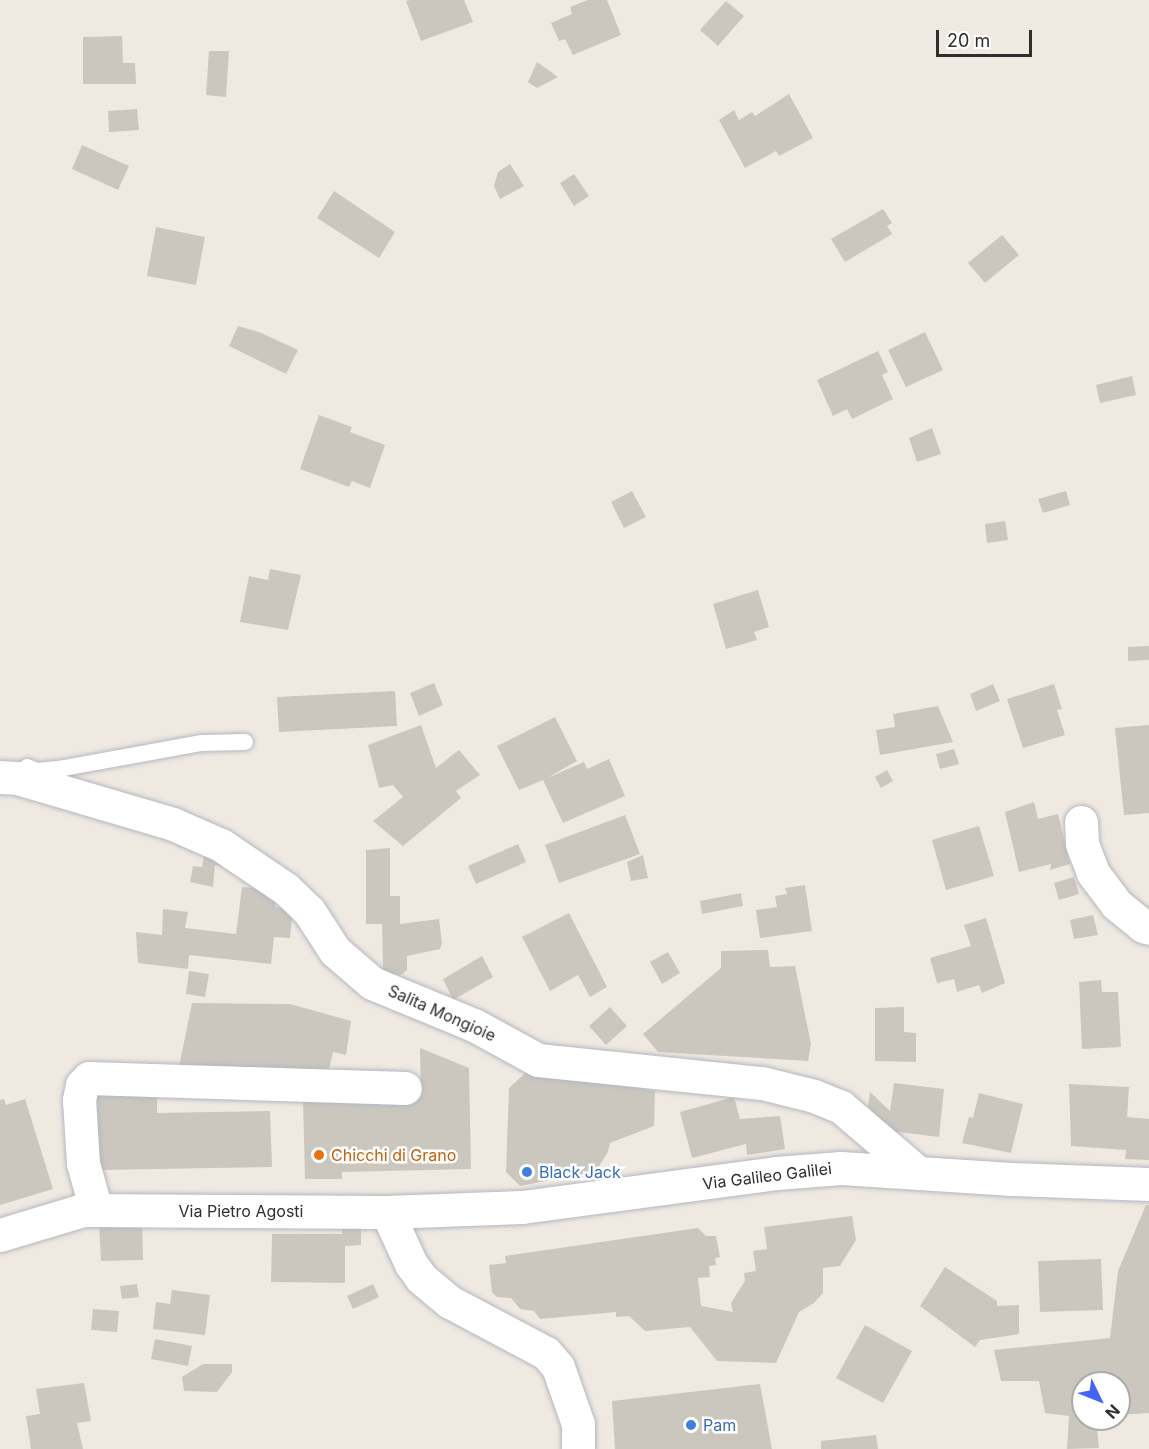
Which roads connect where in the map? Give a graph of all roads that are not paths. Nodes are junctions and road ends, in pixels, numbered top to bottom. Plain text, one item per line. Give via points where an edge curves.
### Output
1 (245, 742) dead end
2 (0, 777) edge
3 (1081, 822) dead end
4 (1149, 928) edge
5 (405, 1088) dead end
6 (916, 1172) junction
7 (1149, 1184) edge
8 (96, 1210) junction
9 (387, 1212) junction
10 (0, 1235) edge
11 (578, 1449) edge

1 - 2 lane via 202,743 37,771 12,765
2 - 6 street, Salita Mongioie via 17,778 173,824 221,845 286,889 309,911 335,951 372,983 474,1025 538,1060 762,1083 814,1096 841,1107
3 - 4 street via 1082,844 1093,873 1116,904
5 - 8 street via 89,1078 82,1085 78,1100 83,1163
6 - 7 street, Via Galileo Galilei
6 - 9 street, Via Galileo Galilei via 841,1168 522,1207
8 - 9 street, Via Pietro Agosti
8 - 10 street via 83,1210
9 - 11 street via 421,1278 450,1302 546,1353 558,1367 578,1424

